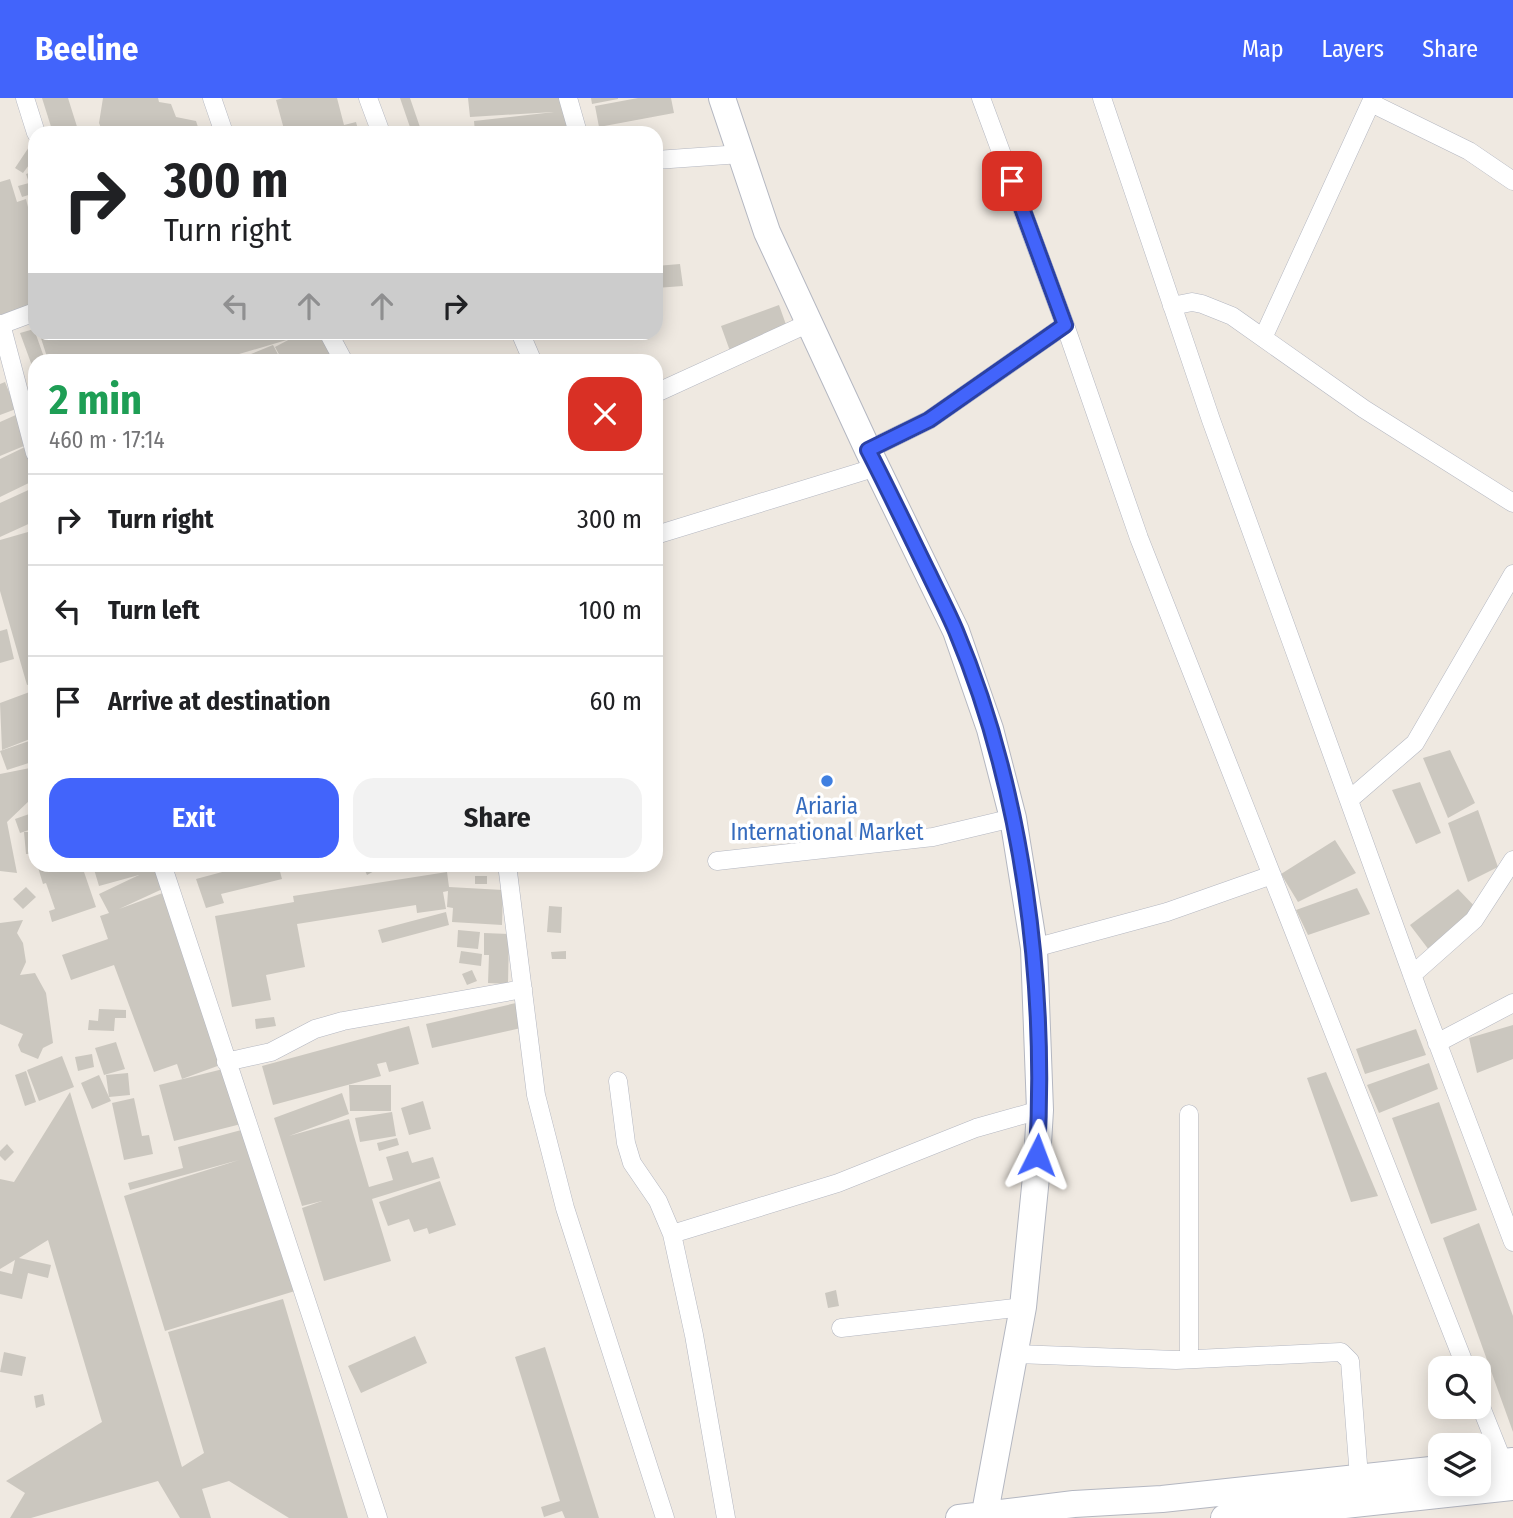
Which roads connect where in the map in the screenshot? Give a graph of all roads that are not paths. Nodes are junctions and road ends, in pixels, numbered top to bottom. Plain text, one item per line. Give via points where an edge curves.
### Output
1 (25, 98) edge
2 (212, 98) edge
3 (368, 98) edge
4 (568, 98) edge
5 (722, 98) edge
6 (981, 98) edge
7 (1102, 98) edge
8 (1372, 100) edge
9 (34, 126) edge
10 (222, 126) edge
11 (378, 126) edge
12 (576, 126) edge
13 (741, 154) junction
14 (663, 160) edge
15 (1513, 181) edge
16 (1172, 306) junction
17 (28, 315) edge
18 (809, 323) junction
19 (1, 325) edge
20 (1065, 325) junction
21 (1263, 338) junction
22 (663, 390) edge
23 (28, 427) edge
24 (873, 459) junction
25 (1513, 503) edge
26 (663, 532) edge
27 (1513, 574) edge
28 (1349, 800) junction
29 (1013, 818) junction
30 (1513, 860) edge
31 (717, 861) dead end
32 (165, 872) edge
33 (508, 872) edge
34 (1272, 875) junction
35 (1034, 948) junction
36 (1412, 975) junction
37 (523, 989) junction
38 (1513, 1003) edge
39 (1437, 1043) junction
40 (226, 1062) junction
41 (618, 1081) dead end
42 (1040, 1110) junction
43 (1189, 1114) dead end
44 (671, 1234) junction
45 (1513, 1242) edge
46 (1023, 1307) junction
47 (841, 1328) dead end
48 (1016, 1354) junction
49 (1461, 1356) edge
50 (1189, 1359) junction
51 (1485, 1419) edge
52 (1428, 1470) edge
53 (1359, 1477) junction
54 (1505, 1477) edge
55 (1287, 1515) edge
56 (975, 1517) edge
57 (378, 1518) edge
58 (665, 1518) edge
59 (726, 1518) edge
60 (1224, 1518) edge

1 - 9 street
2 - 10 street
3 - 11 street
4 - 12 street
5 - 13 main road
6 - 20 street
7 - 16 street
8 - 15 street via 1469,151
8 - 21 street
13 - 14 street
13 - 18 main road via 767,232
16 - 21 street via 1192,302 1213,307
16 - 28 street
17 - 19 street
18 - 22 street
18 - 24 main road
19 - 23 street
20 - 24 street
20 - 34 street via 1139,538
21 - 25 street via 1364,409
24 - 26 street
24 - 29 main road via 956,631 990,729
27 - 28 street via 1415,743
28 - 36 street
29 - 31 street via 933,836
29 - 35 main road
30 - 36 street via 1474,920
32 - 40 street
33 - 37 street
34 - 35 street via 1167,912
34 - 49 street
35 - 42 main road
36 - 39 street
37 - 40 street via 343,1021 315,1029 271,1052
37 - 58 street via 536,1095 565,1208
38 - 39 street
39 - 45 street
40 - 57 street
41 - 44 street via 632,1163 657,1201
42 - 44 street via 976,1128 838,1183
42 - 46 main road
43 - 50 street
44 - 59 street
46 - 47 street
46 - 48 main road
48 - 50 street
48 - 56 main road
50 - 53 street via 1346,1355
51 - 54 street
52 - 53 main road
53 - 56 main road
54 - 55 main road
55 - 60 main road

